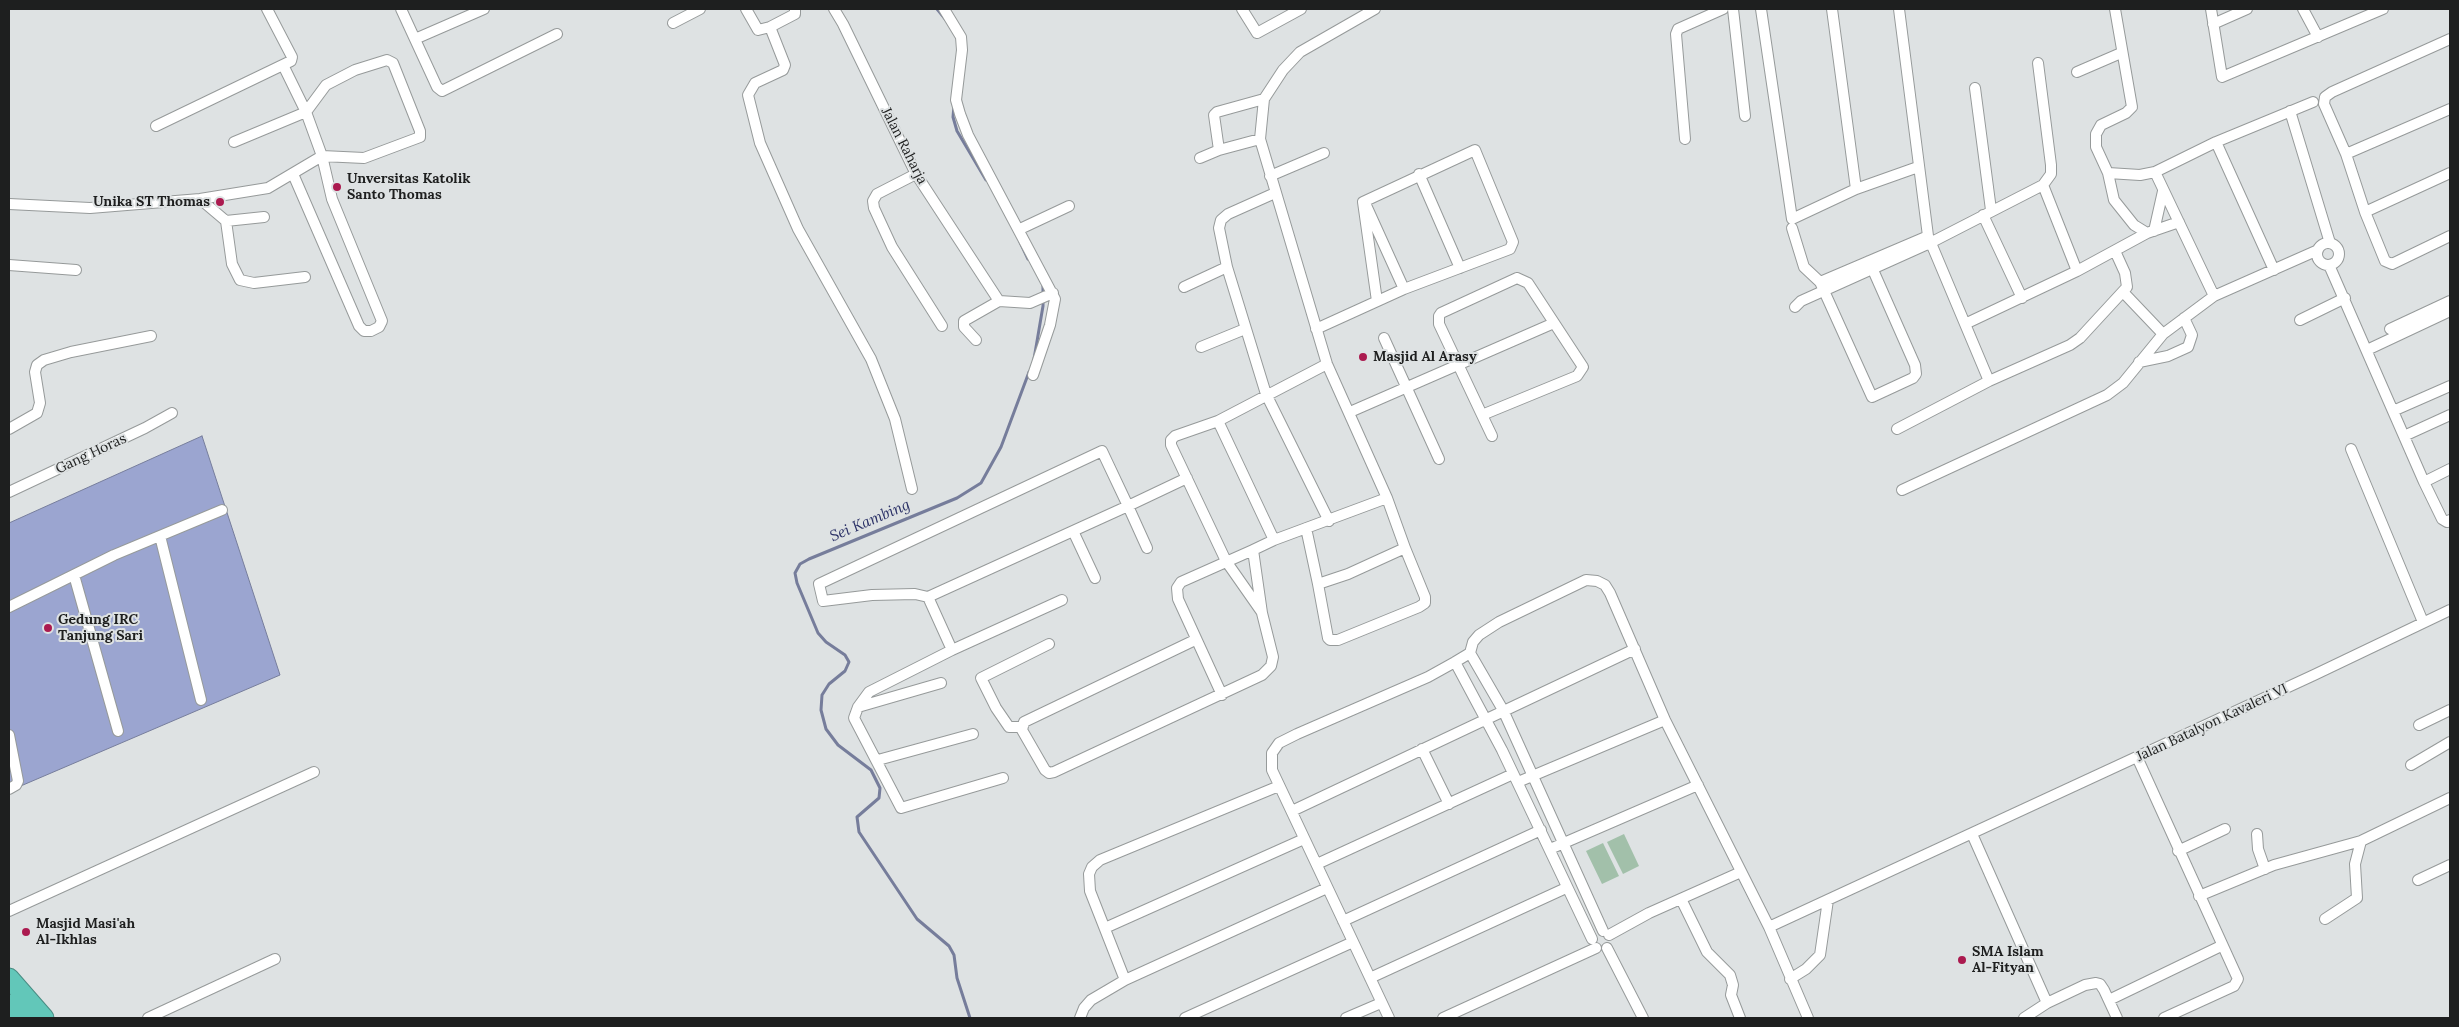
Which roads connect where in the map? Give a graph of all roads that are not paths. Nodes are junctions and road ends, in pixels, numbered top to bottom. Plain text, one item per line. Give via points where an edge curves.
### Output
1 (267, 9) edge
2 (401, 9) edge
3 (484, 9) edge
4 (700, 9) edge
5 (746, 9) edge
6 (795, 9) edge
7 (834, 9) edge
8 (944, 9) edge
9 (1242, 9) edge
10 (1301, 9) edge
11 (1375, 9) edge
12 (1723, 9) edge
13 (1733, 9) edge
14 (1761, 9) edge
15 (1832, 9) edge
16 (1899, 9) edge
17 (2115, 9) edge
18 (2212, 9) edge
19 (2247, 9) edge
20 (2303, 9) edge
21 (2377, 10) edge
22 (673, 23) dead end
23 (2213, 24) junction
24 (770, 27) junction
25 (558, 34) dead end
26 (2318, 38) junction
27 (2450, 39) edge
28 (415, 40) junction
29 (2122, 53) junction
30 (2038, 63) dead end
31 (283, 65) junction
32 (2077, 72) dead end
33 (1975, 88) dead end
34 (1264, 99) junction
35 (2314, 102) dead end
36 (2450, 109) edge
37 (2290, 111) junction
38 (306, 112) junction
39 (1745, 116) dead end
40 (156, 126) dead end
41 (1260, 139) junction
42 (1685, 139) dead end
43 (234, 142) dead end
44 (2216, 142) junction
45 (1219, 150) junction
46 (1324, 153) dead end
47 (2346, 154) junction
48 (322, 156) junction
49 (1200, 158) dead end
50 (1918, 167) junction
51 (2155, 172) junction
52 (2108, 173) junction
53 (2450, 173) edge
54 (293, 174) junction
55 (916, 174) junction
56 (1419, 174) junction
57 (1270, 176) junction
58 (2043, 185) junction
59 (1856, 189) junction
60 (2163, 191) junction
61 (1275, 193) junction
62 (200, 199) junction
63 (1364, 200) junction
64 (9, 204) edge
65 (1069, 206) dead end
66 (1987, 212) junction
67 (2365, 212) junction
68 (264, 217) dead end
69 (226, 221) junction
70 (2179, 222) junction
71 (1792, 228) dead end
72 (1020, 229) junction
73 (2151, 232) junction
74 (2450, 236) edge
75 (1929, 239) junction
76 (2330, 242) junction
77 (2318, 250) junction
78 (2115, 252) junction
79 (1871, 264) junction
80 (9, 265) edge
81 (2329, 265) junction
82 (1227, 267) junction
83 (1460, 268) junction
84 (76, 270) dead end
85 (2274, 270) junction
86 (2077, 271) junction
87 (305, 276) dead end
88 (1822, 286) junction
89 (1184, 287) dead end
90 (1404, 289) junction
91 (2123, 292) junction
92 (1051, 294) junction
93 (2214, 296) junction
94 (2022, 298) junction
95 (2345, 298) junction
96 (999, 301) junction
97 (1377, 301) junction
98 (2450, 301) edge
99 (1794, 307) dead end
100 (2450, 311) edge
101 (2184, 318) junction
102 (2300, 320) dead end
103 (1554, 323) junction
104 (1965, 324) junction
105 (942, 326) dead end
106 (1245, 329) junction
107 (1316, 329) junction
108 (2390, 329) dead end
109 (2163, 334) junction
110 (151, 336) dead end
111 (1384, 338) dead end
112 (976, 340) dead end
113 (1201, 347) dead end
114 (2367, 350) junction
115 (2139, 362) junction
116 (1327, 364) junction
117 (1458, 364) junction
118 (1033, 375) dead end
119 (1989, 381) junction
120 (2450, 386) edge
121 (1406, 389) junction
122 (1266, 394) junction
123 (2393, 411) junction
124 (1350, 412) junction
125 (172, 413) dead end
126 (1482, 415) junction
127 (2450, 415) edge
128 (1218, 421) junction
129 (9, 429) edge
130 (1897, 429) dead end
131 (1492, 436) dead end
132 (2404, 436) junction
133 (2351, 449) dead end
134 (1439, 459) dead end
135 (2450, 469) edge
136 (1187, 478) junction
137 (2424, 482) junction
138 (912, 489) dead end
139 (1902, 490) dead end
140 (9, 492) edge
141 (1387, 498) junction
142 (1128, 506) junction
143 (222, 510) dead end
144 (2450, 520) edge
145 (1329, 521) junction
146 (1306, 528) junction
147 (1073, 531) junction
148 (160, 536) junction
149 (1274, 540) junction
150 (1148, 548) dead end
151 (1405, 548) junction
152 (1253, 550) junction
153 (1226, 562) junction
154 (74, 575) junction
155 (1095, 578) dead end
156 (1318, 584) junction
157 (928, 597) junction
158 (1062, 600) dead end
159 (9, 607) edge
160 (2450, 610) edge
161 (1262, 613) junction
162 (2423, 622) junction
163 (1195, 640) junction
164 (1049, 644) dead end
165 (1635, 649) junction
166 (952, 650) junction
167 (1470, 653) junction
168 (1455, 662) junction
169 (940, 683) dead end
170 (1222, 695) junction
171 (201, 700) dead end
172 (858, 707) junction
173 (1503, 710) junction
174 (2450, 710) edge
175 (1486, 718) junction
176 (1665, 720) junction
177 (2419, 726) dead end
178 (1021, 727) junction
179 (118, 731) dead end
180 (973, 734) dead end
181 (9, 735) edge
182 (2450, 742) edge
183 (1422, 749) junction
184 (2137, 757) junction
185 (878, 760) junction
186 (2411, 765) dead end
187 (314, 772) dead end
188 (1534, 775) junction
189 (1003, 778) dead end
190 (1516, 778) junction
191 (1698, 785) junction
192 (1280, 786) junction
193 (9, 789) edge
194 (2450, 798) edge
195 (1449, 804) junction
196 (1292, 811) junction
197 (2225, 829) dead end
198 (1541, 830) junction
199 (1972, 834) junction
200 (2257, 834) dead end
201 (1304, 839) junction
202 (2361, 841) junction
203 (1564, 842) junction
204 (1550, 849) junction
205 (2178, 851) junction
206 (1317, 864) junction
207 (2450, 865) edge
208 (2265, 868) junction
209 (1741, 872) junction
210 (2418, 880) dead end
211 (1327, 888) junction
212 (1566, 888) junction
213 (2199, 896) junction
214 (1681, 899) junction
215 (1828, 900) junction
216 (9, 911) edge
217 (2325, 919) dead end
218 (1343, 921) junction
219 (1769, 926) junction
220 (1105, 928) junction
221 (1606, 933) junction
222 (1353, 942) junction
223 (1594, 944) junction
224 (2221, 946) junction
225 (1607, 948) junction
226 (275, 958) dead end
227 (9, 978) edge
228 (1370, 978) junction
229 (1790, 978) junction
230 (1126, 980) junction
231 (2109, 1000) junction
232 (1381, 1002) junction
233 (2047, 1003) junction
234 (9, 1004) edge
235 (21, 1018) edge
236 (44, 1018) edge
237 (148, 1018) edge
238 (1080, 1018) edge
239 (1185, 1018) edge
240 (1346, 1018) edge
241 (1389, 1018) edge
242 (1443, 1018) edge
243 (1643, 1018) edge
244 (1740, 1018) edge
245 (1808, 1018) edge
246 (2024, 1018) edge
247 (2117, 1018) edge
248 (2164, 1018) edge

1 - 31 street via 292,57
2 - 28 street
3 - 28 street
4 - 22 street
5 - 24 street via 758,30
6 - 24 street via 795,14
7 - 55 street, Jalan Raharja
8 - 72 street via 961,37 956,100 960,114 968,135
9 - 10 street via 1257,33
11 - 34 street via 1300,52 1283,70
12 - 42 street via 1678,29 1676,34
13 - 39 street
14 - 59 street via 1792,219
15 - 59 street
16 - 50 street
17 - 29 street
18 - 23 street
19 - 23 street
20 - 26 street
21 - 26 street
23 - 26 street via 2222,77
24 - 138 street via 785,65 783,70 755,83 748,95 760,144 798,229 871,359 895,419
25 - 28 street via 442,91 437,87
27 - 47 street via 2325,97 2324,104
29 - 32 street
29 - 52 street via 2132,107 2101,125 2095,139
30 - 58 street via 2051,165 2051,174
31 - 38 street
31 - 40 street
33 - 66 street
34 - 41 street
34 - 45 street via 1214,115
35 - 37 street
36 - 47 street
37 - 44 street
37 - 76 street
38 - 43 street
38 - 48 street
38 - 48 street via 326,85 355,70 387,60 396,67 420,131 419,138 364,158
41 - 45 street
41 - 57 street
44 - 51 street
44 - 85 street
45 - 49 street
46 - 57 street
47 - 67 street
48 - 54 street
48 - 54 street via 332,199 382,321 379,327 364,331 359,326
50 - 59 street
50 - 75 street
51 - 52 street via 2140,175
51 - 60 street
52 - 73 street via 2112,193 2123,214 2134,225
53 - 67 street
54 - 62 street via 268,188
55 - 96 street, Jalan Raharja
55 - 105 street via 877,194 874,208 892,247
56 - 63 street
56 - 83 street
56 - 83 street via 1473,150 1477,152 1513,242 1510,249
57 - 61 street
58 - 66 street
58 - 86 street
60 - 70 street
60 - 73 street
61 - 82 street via 1228,214 1222,220 1219,228
61 - 107 street
62 - 64 street via 90,208
62 - 69 street
63 - 90 street
63 - 97 street
65 - 72 street
66 - 75 street
66 - 94 street
67 - 74 street via 2388,263 2392,264
68 - 69 street
69 - 87 street via 232,264 240,280 254,283
70 - 73 street
70 - 93 street
71 - 88 street via 1804,267
72 - 92 street
73 - 78 street
75 - 79 street
75 - 104 street
76 - 77 street
76 - 81 street via 2337,246 2339,254
77 - 81 street via 2319,260
77 - 85 street
78 - 86 street
78 - 91 street via 2128,281
79 - 88 street
79 - 88 street via 1916,369 1913,378 1889,389 1870,396
80 - 84 street
81 - 95 street
82 - 89 street
82 - 106 street
83 - 90 street
85 - 93 street
86 - 94 street
88 - 99 street
90 - 97 street
91 - 109 street
91 - 119 street via 2075,342
92 - 96 street via 1030,303
92 - 118 street via 1055,301 1050,324
93 - 101 street
94 - 104 street
95 - 102 street
95 - 114 street
96 - 112 street via 964,321 964,326
97 - 107 street
98 - 108 street
100 - 114 street
101 - 109 street
101 - 115 street via 2192,335 2188,347 2168,356
103 - 117 street
103 - 117 street via 1528,284 1517,278 1441,313 1439,324
103 - 126 street via 1580,362 1581,371 1577,376
104 - 119 street
106 - 113 street
106 - 122 street
107 - 116 street
109 - 115 street
110 - 129 street via 44,360 37,365 35,372 40,403 37,413
111 - 121 street
114 - 123 street
115 - 139 street via 2123,383 2107,395
116 - 122 street
116 - 124 street
117 - 121 street
117 - 126 street
119 - 130 street
120 - 123 street
121 - 124 street
121 - 134 street
122 - 128 street
122 - 145 street
123 - 132 street
124 - 141 street
125 - 140 street, Gang Horas
126 - 131 street
127 - 132 street
128 - 136 street via 1171,440
128 - 149 street
132 - 137 street
133 - 162 street
135 - 137 street
136 - 142 street
136 - 153 street
137 - 144 street via 2442,518 2447,522
141 - 145 street
141 - 151 street
142 - 147 street
142 - 150 street
142 - 157 street via 1102,452 819,584 823,601 872,595 915,594
143 - 148 street
145 - 146 street
146 - 149 street
146 - 156 street
147 - 155 street
147 - 157 street
148 - 154 street
148 - 171 street
149 - 152 street
151 - 156 street
151 - 156 street via 1425,597 1425,603 1419,607 1338,640 1330,640
152 - 153 street
152 - 161 street
153 - 161 street
153 - 163 street via 1178,586 1177,596
154 - 159 street
154 - 179 street
157 - 166 street
158 - 166 street
160 - 162 street, Jalan Batalyon Kavaleri VI
161 - 170 street via 1274,656 1271,666 1262,675
162 - 184 street, Jalan Batalyon Kavaleri VI
163 - 170 street
163 - 178 street via 1029,719
164 - 178 street via 981,678 1009,727
165 - 167 street via 1605,585 1598,580 1586,580 1499,622 1473,642
165 - 173 street
165 - 176 street
166 - 172 street via 869,692
167 - 168 street
167 - 173 street
168 - 175 street
168 - 192 street via 1279,743 1270,759
169 - 172 street
170 - 178 street via 1052,773 1043,768
172 - 185 street via 854,718
173 - 175 street
173 - 188 street
174 - 177 street
175 - 183 street
175 - 190 street
176 - 188 street
176 - 191 street
180 - 185 street
181 - 193 street via 18,780
182 - 186 street
183 - 195 street
183 - 196 street
184 - 199 street, Jalan Batalyon Kavaleri VI
184 - 205 street
185 - 189 street via 901,808
187 - 216 street
188 - 190 street
188 - 203 street
190 - 195 street
190 - 198 street
191 - 203 street
191 - 209 street
192 - 196 street
192 - 220 street via 1100,860 1092,867 1088,881 1092,900
194 - 202 street
195 - 206 street
196 - 201 street
197 - 205 street
198 - 204 street
198 - 218 street
199 - 215 street, Jalan Batalyon Kavaleri VI
199 - 233 street
200 - 208 street
201 - 206 street
201 - 220 street
202 - 208 street
202 - 217 street via 2355,864 2357,898
203 - 204 street
203 - 221 street
204 - 212 street
205 - 213 street
206 - 211 street
207 - 210 street
208 - 213 street
209 - 214 street
209 - 219 street
211 - 218 street
211 - 230 street
212 - 223 street
212 - 228 street
213 - 224 street
214 - 221 street
214 - 244 street via 1707,952 1730,975 1731,995
215 - 219 street, Jalan Batalyon Kavaleri VI
215 - 229 street via 1820,955 1806,969
218 - 222 street
219 - 229 street
220 - 230 street
221 - 223 street via 1596,932
221 - 225 street via 1611,942
222 - 228 street
222 - 239 street
223 - 225 street via 1602,950
223 - 242 street
224 - 231 street
224 - 248 street via 2238,983
225 - 243 street
226 - 237 street
227 - 236 highway
228 - 232 street
229 - 245 street
230 - 238 street via 1091,1000
231 - 233 street via 2100,984 2096,983
231 - 247 street
232 - 240 street
232 - 241 street
233 - 246 street
234 - 235 highway

